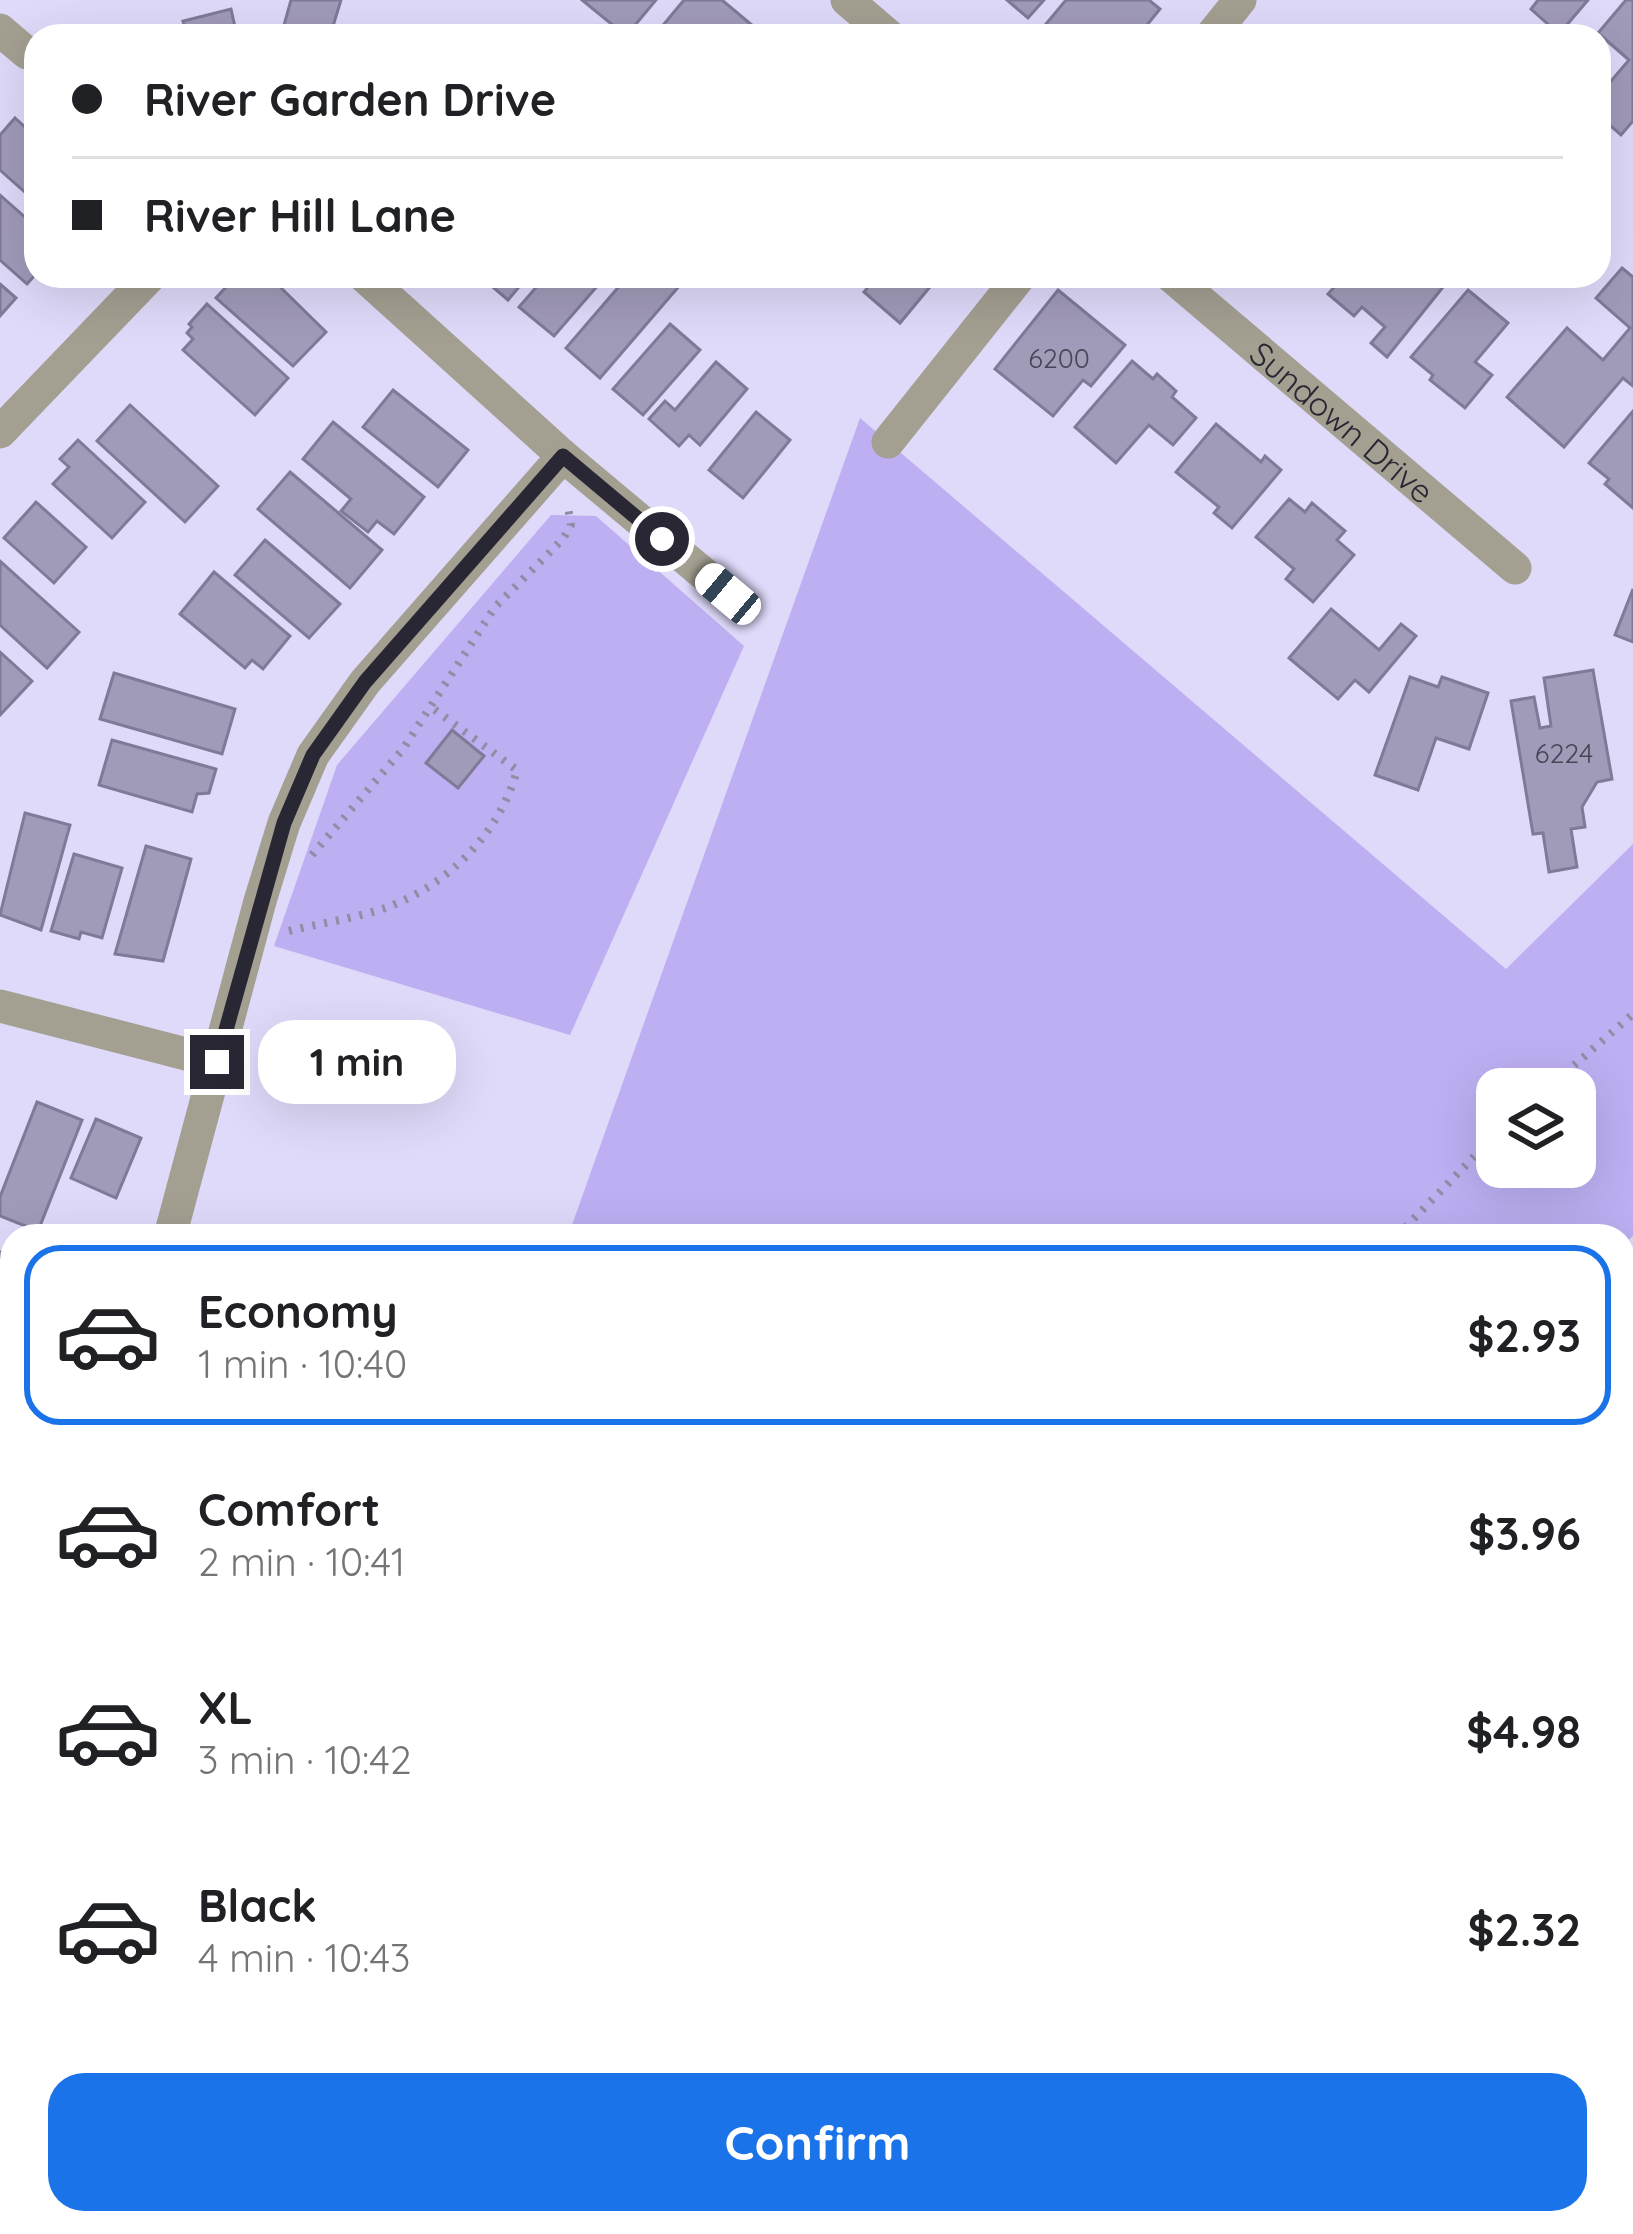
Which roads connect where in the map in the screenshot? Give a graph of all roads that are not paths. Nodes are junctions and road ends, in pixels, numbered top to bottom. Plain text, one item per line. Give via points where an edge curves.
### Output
1 (847, 0) edge
2 (1240, 0) edge
3 (876, 24) edge
4 (1221, 24) edge
5 (0, 30) edge
6 (24, 50) edge
7 (138, 288) edge
8 (377, 288) edge
9 (1010, 288) edge
10 (1186, 288) edge
11 (0, 432) edge
12 (888, 442) dead end
13 (563, 456) junction
14 (1515, 568) dead end
15 (728, 594) dead end
16 (0, 1006) edge
17 (217, 1062) junction
18 (173, 1224) edge

1 - 3 street
2 - 4 street
5 - 6 street
7 - 11 street
8 - 13 street
9 - 12 street
10 - 14 street, Sundown Drive
13 - 15 street
13 - 17 street via 365,682 313,755 284,823
16 - 17 street
17 - 18 street

